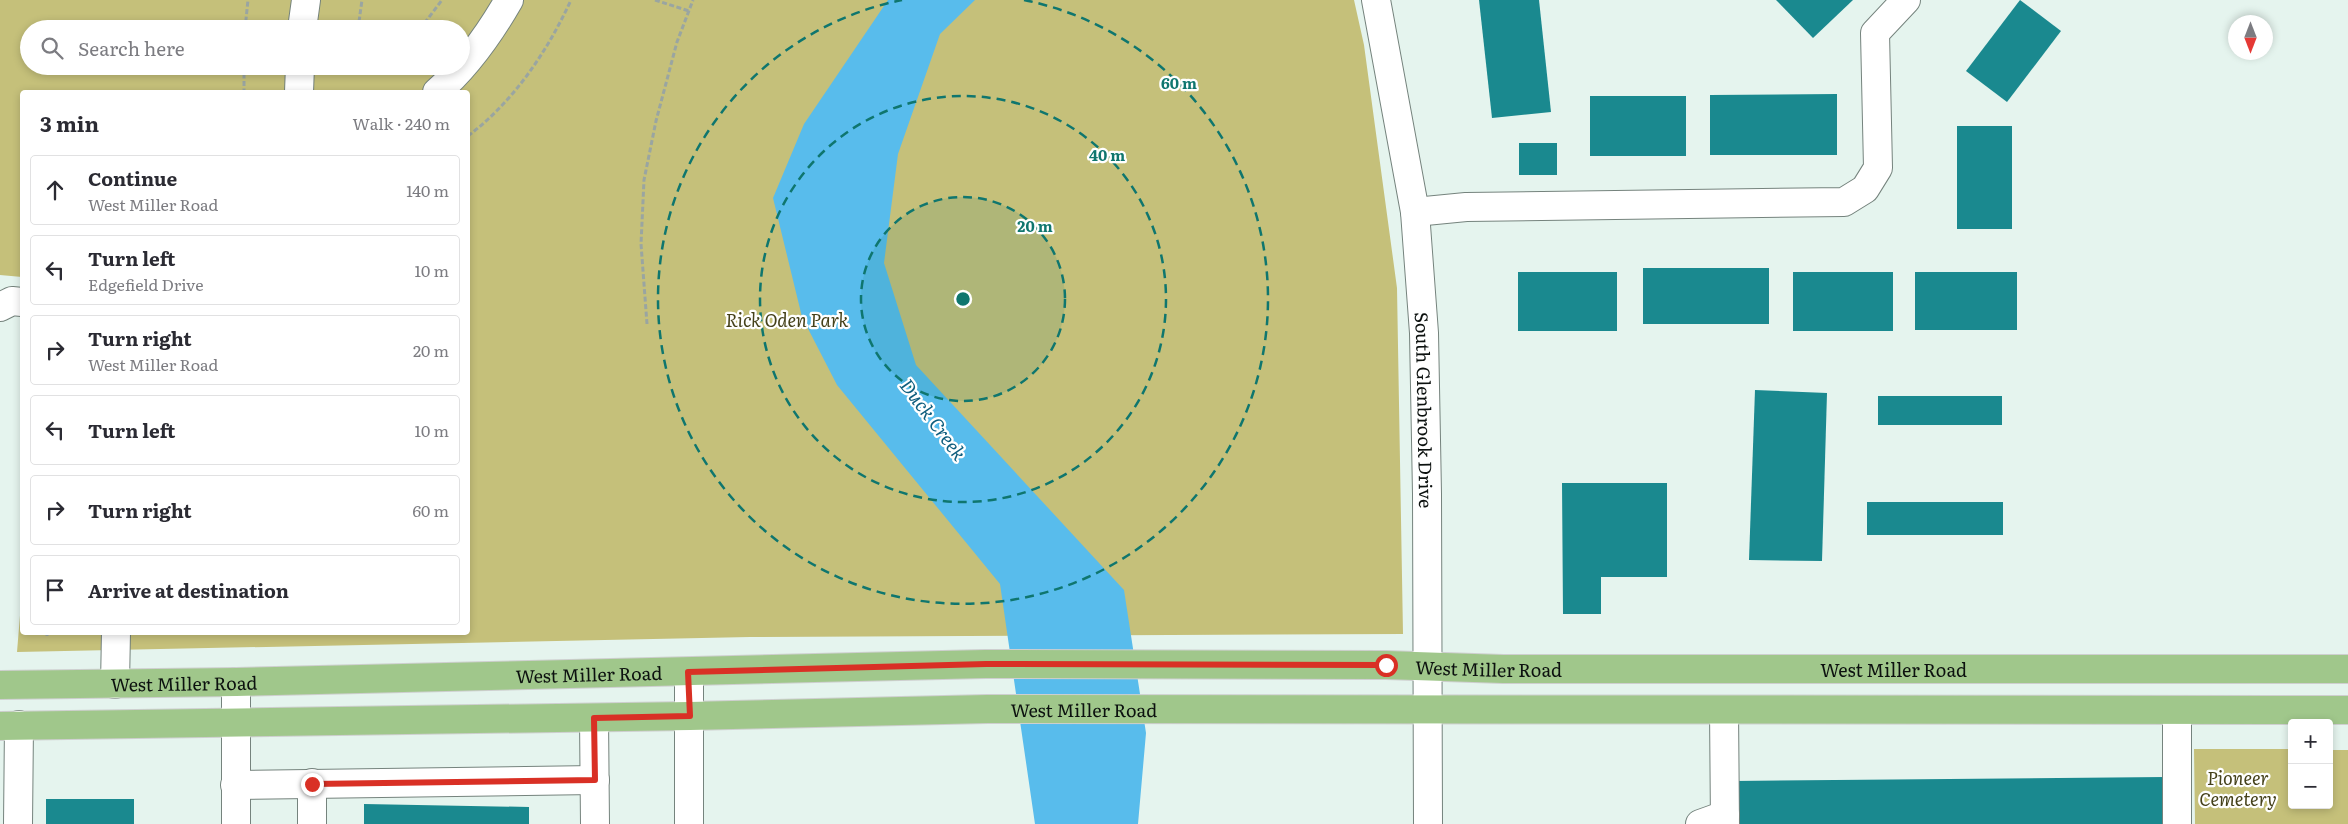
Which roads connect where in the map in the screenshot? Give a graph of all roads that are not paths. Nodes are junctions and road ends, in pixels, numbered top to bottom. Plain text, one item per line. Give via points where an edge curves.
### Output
1 (306, 0) edge
2 (510, 0) edge
3 (1376, 0) edge
4 (1906, 0) edge
5 (303, 20) edge
6 (470, 56) edge
7 (300, 75) edge
8 (455, 75) edge
9 (299, 90) edge
10 (438, 90) edge
11 (1415, 212) junction
12 (20, 302) edge
13 (0, 307) edge
14 (116, 635) edge
15 (1427, 666) junction
16 (2348, 669) edge
17 (688, 672) junction
18 (236, 682) junction
19 (114, 684) junction
20 (0, 685) edge
21 (1427, 710) junction
22 (1724, 710) junction
23 (2177, 710) junction
24 (2348, 710) edge
25 (690, 716) junction
26 (594, 718) junction
27 (235, 723) junction
28 (9, 726) edge
29 (595, 780) junction
30 (312, 784) junction
31 (235, 785) junction
32 (1717, 821) edge
33 (18, 824) edge
34 (236, 824) edge
35 (312, 824) edge
36 (595, 824) edge
37 (689, 824) edge
38 (1428, 824) edge
39 (2177, 824) edge

1 - 5 street
2 - 6 street
3 - 11 street, South Glenbrook Drive
4 - 11 street via 1875,33 1878,168 1864,189 1844,202 1466,207
7 - 9 street
8 - 10 street
11 - 15 street, South Glenbrook Drive via 1424,333
12 - 13 street via 12,301
14 - 19 street
15 - 16 main road, West Miller Road via 1503,669
15 - 17 main road, West Miller Road via 986,664
15 - 21 street, South Glenbrook Drive
17 - 18 main road, West Miller Road
17 - 25 street
18 - 19 main road, West Miller Road
18 - 27 street
19 - 20 main road, West Miller Road
21 - 22 main road, West Miller Road
21 - 25 main road, West Miller Road via 987,709
21 - 38 street, South Glenbrook Drive
22 - 23 main road, West Miller Road
22 - 32 street
23 - 24 main road, West Miller Road
23 - 39 street
25 - 26 main road, West Miller Road
25 - 37 street
26 - 27 main road, West Miller Road
26 - 29 street
27 - 28 main road, West Miller Road
27 - 31 street
28 - 33 street
29 - 30 street
29 - 36 street
30 - 31 street
30 - 35 street
31 - 34 street

